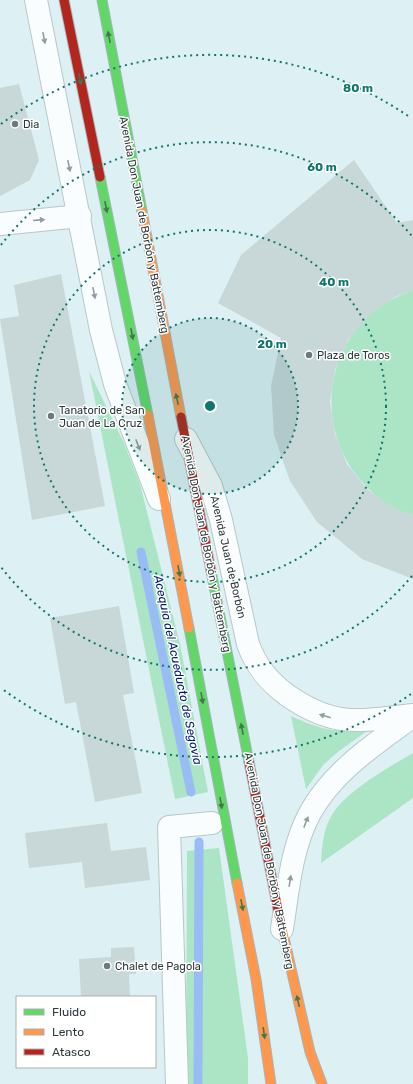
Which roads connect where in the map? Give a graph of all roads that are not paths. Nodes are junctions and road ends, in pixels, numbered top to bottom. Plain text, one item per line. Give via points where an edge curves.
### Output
1 (36, 0) edge
2 (64, 0) edge
3 (102, 0) edge
4 (80, 216) junction
5 (0, 224) edge
6 (185, 437) junction
7 (172, 532) junction
8 (413, 716) edge
9 (212, 823) dead end
10 (282, 932) junction
11 (326, 1081) edge
12 (177, 1084) edge
13 (272, 1084) edge

1 -> 4 street
2 -> 7 main road
6 -> 3 main road, Avenida Don Juan de Borbón y Battemberg
5 -> 4 street
4 -> 7 street via 101,330 115,384
8 -> 6 street, Avenida Juan de Borbón via 356,720 318,714 302,706 262,672 253,659 248,644 211,486
10 -> 6 main road, Avenida Don Juan de Borbón y Battemberg
7 -> 13 main road via 256,979
10 -> 8 street via 294,858 309,814 325,789 358,757
9 - 12 street via 169,827
11 -> 10 main road, Avenida Don Juan de Borbón y Battemberg via 310,1052

